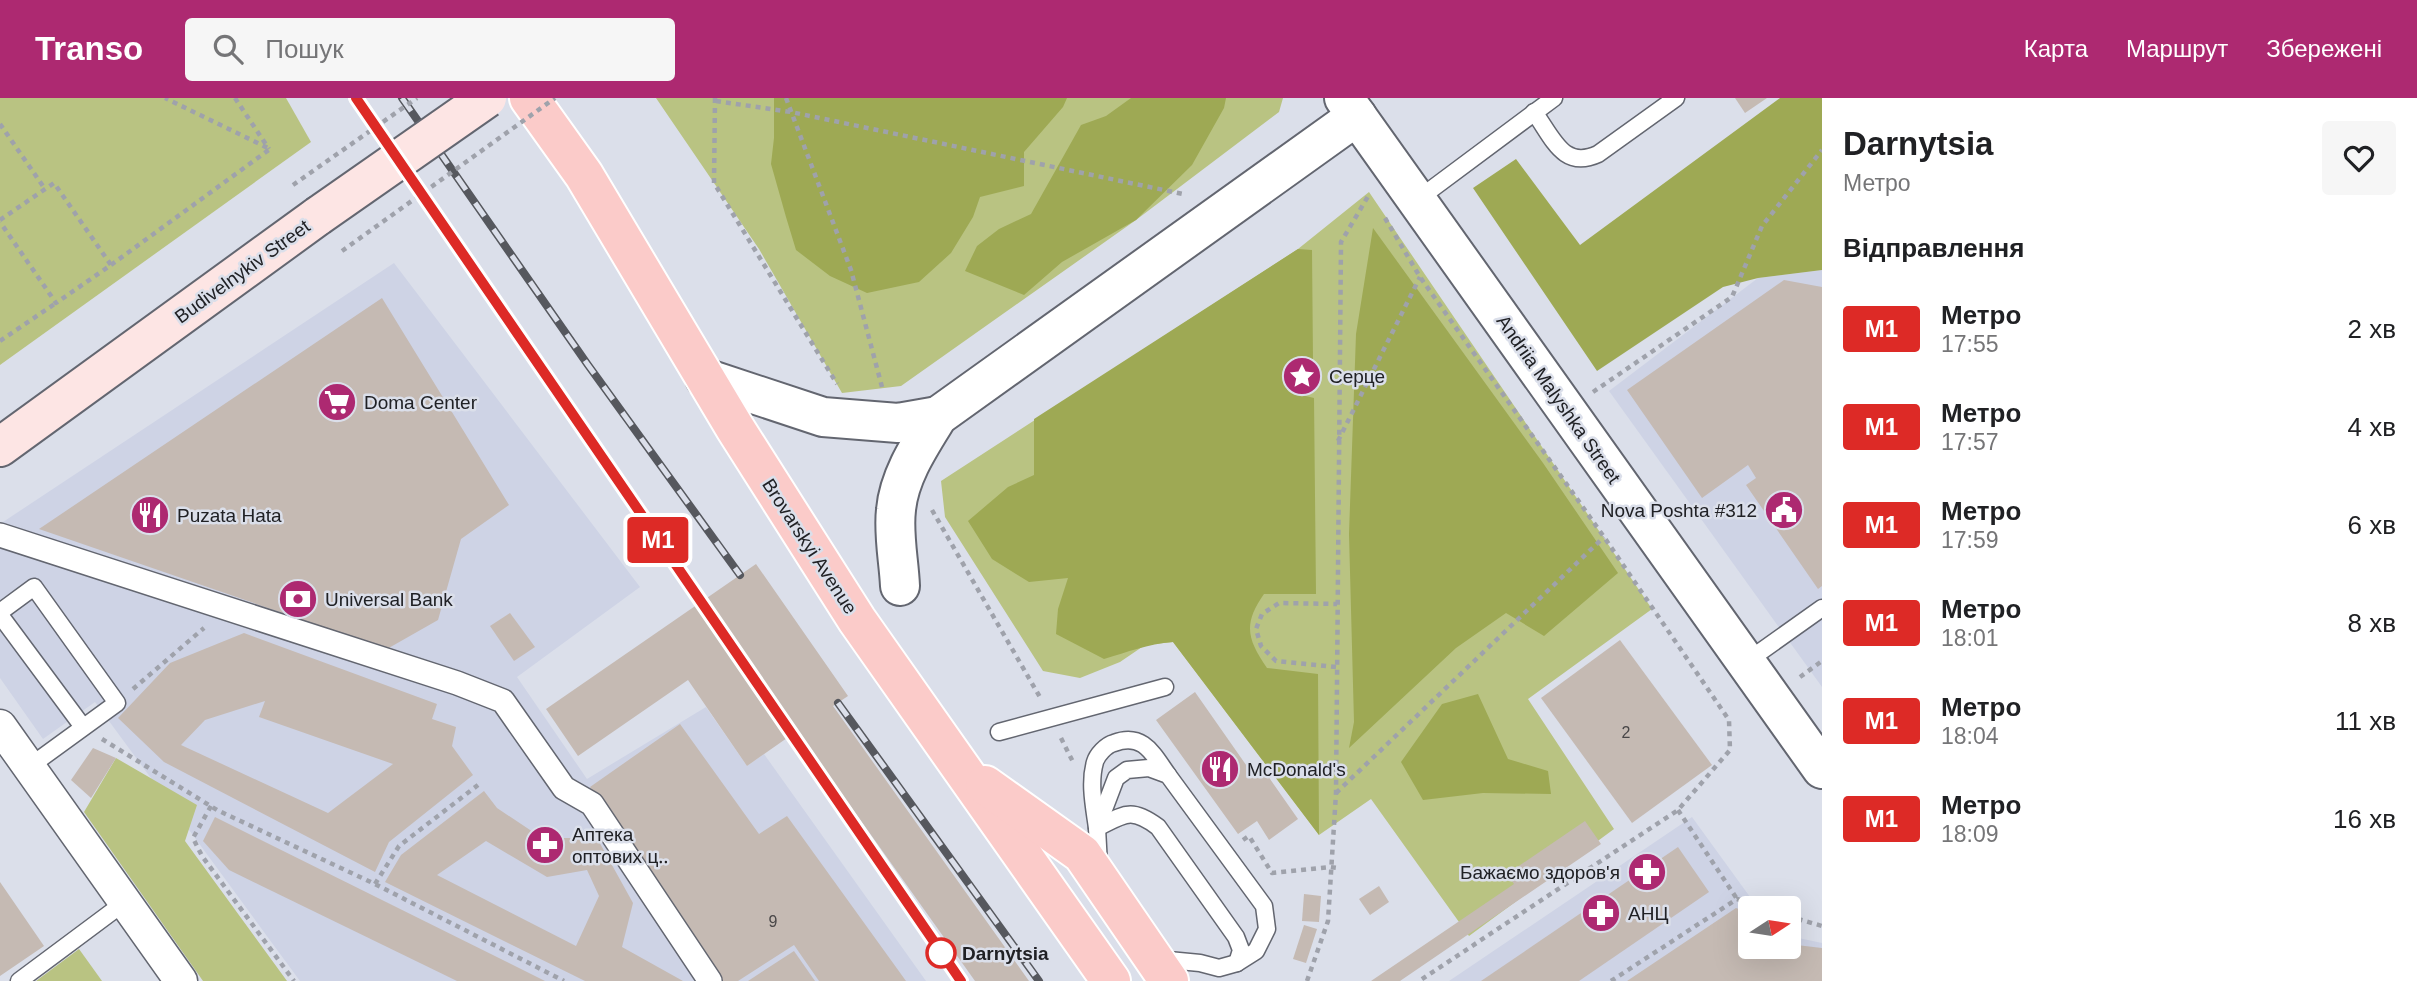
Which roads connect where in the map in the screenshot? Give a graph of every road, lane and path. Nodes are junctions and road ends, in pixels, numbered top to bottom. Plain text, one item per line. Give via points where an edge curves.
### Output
1 (165, 98) edge
2 (235, 98) edge
3 (417, 98) edge
4 (487, 98) edge
5 (529, 98) edge
6 (555, 98) edge
7 (786, 98) edge
8 (1554, 98) edge
9 (1676, 98) edge
10 (717, 99) edge
11 (1350, 107) edge
12 (791, 112) junction
13 (1534, 112) junction
14 (0, 124) edge
15 (270, 149) junction
16 (1822, 150) edge
17 (293, 185) dead end
18 (45, 189) junction
19 (1183, 194) dead end
20 (1417, 200) junction
21 (1376, 203) dead end
22 (1382, 214) dead end
23 (0, 221) edge
24 (342, 251) dead end
25 (111, 265) junction
26 (1420, 277) junction
27 (56, 303) junction
28 (0, 341) edge
29 (705, 378) junction
30 (837, 384) dead end
31 (883, 394) dead end
32 (1568, 413) junction
33 (938, 416) junction
34 (1338, 442) junction
35 (0, 447) edge
36 (0, 535) edge
37 (1604, 537) junction
38 (900, 586) dead end
39 (1337, 604) junction
40 (228, 608) junction
41 (1822, 608) edge
42 (0, 613) edge
43 (1746, 662) junction
44 (1822, 662) edge
45 (1336, 667) junction
46 (1800, 677) dead end
47 (1166, 687) dead end
48 (117, 703) junction
49 (0, 726) edge
50 (83, 727) junction
51 (999, 732) dead end
52 (29, 767) junction
53 (961, 767) junction
54 (1822, 769) edge
55 (1168, 775) junction
56 (478, 785) dead end
57 (1336, 793) junction
58 (211, 806) junction
59 (1678, 810) junction
60 (1225, 852) junction
61 (1093, 855) junction
62 (1330, 867) junction
63 (1337, 869) dead end
64 (375, 884) junction
65 (1737, 899) joint
66 (125, 902) junction
67 (1801, 920) edge
68 (1822, 926) edge
69 (1237, 963) junction
70 (1161, 970) edge
71 (19, 981) edge
72 (181, 981) edge
73 (294, 981) edge
74 (564, 981) edge
75 (710, 981) edge
76 (1111, 981) edge
77 (1307, 981) edge
78 (1419, 981) edge
79 (1611, 981) edge

1 - 15 path
2 - 15 path
3 - 17 path, bridge
4 - 35 main road, Budivelnykiv Street, bridge
5 - 29 main road, Brovarskyi Avenue via 584,176
6 - 24 path, bridge
7 - 12 path
8 - 13 lane
9 - 13 lane via 1586,160 1564,153
10 - 12 path
10 - 30 path via 714,183
11 - 20 street, Andriia Malyshka Street
11 - 33 street
12 - 19 path
12 - 31 path via 851,270
13 - 20 lane
14 - 18 path
15 - 25 path
16 - 32 path via 1762,226 1732,297
18 - 23 path
18 - 25 path via 54,183
20 - 32 street, Andriia Malyshka Street
21 - 34 path via 1369,192 1341,242
22 - 26 path
23 - 27 path
25 - 27 path
26 - 34 path
26 - 37 path
27 - 28 path
29 - 33 street via 823,417 898,422
29 - 53 main road, Brovarskyi Avenue via 857,620
32 - 43 street, Andriia Malyshka Street
33 - 38 street via 917,449 895,511
34 - 39 path
36 - 40 street
37 - 57 path
37 - 59 path via 1730,720 1730,750
39 - 45 path
39 - 45 path via 1279,603 1262,614 1256,629 1261,646 1276,661
40 - 48 path
40 - 75 street via 503,701 564,788 592,804
41 - 43 lane
42 - 48 lane via 34,587
42 - 50 lane
43 - 54 street, Andriia Malyshka Street
44 - 46 path
45 - 57 path
47 - 51 lane
48 - 50 lane
49 - 52 street
50 - 52 lane
50 - 58 path
52 - 66 street
53 - 61 main road
53 - 76 main road, Brovarskyi Avenue
55 - 60 lane
55 - 61 lane via 1149,768 1127,770 1116,778
55 - 61 lane via 1148,747 1129,738 1110,744 1096,759 1091,782
56 - 64 path via 399,846
57 - 62 path
58 - 64 path
58 - 73 path via 193,838
59 - 65 path
59 - 78 path
60 - 62 path via 1249,836 1272,873
60 - 69 lane via 1264,906 1266,929 1256,951
61 - 69 lane via 1126,814 1142,815 1158,827 1236,937 1241,950
61 - 70 main road
62 - 63 path
62 - 77 path via 1328,921
64 - 74 path
65 - 79 path
66 - 71 lane
66 - 72 street
67 - 68 path
69 - 70 lane

